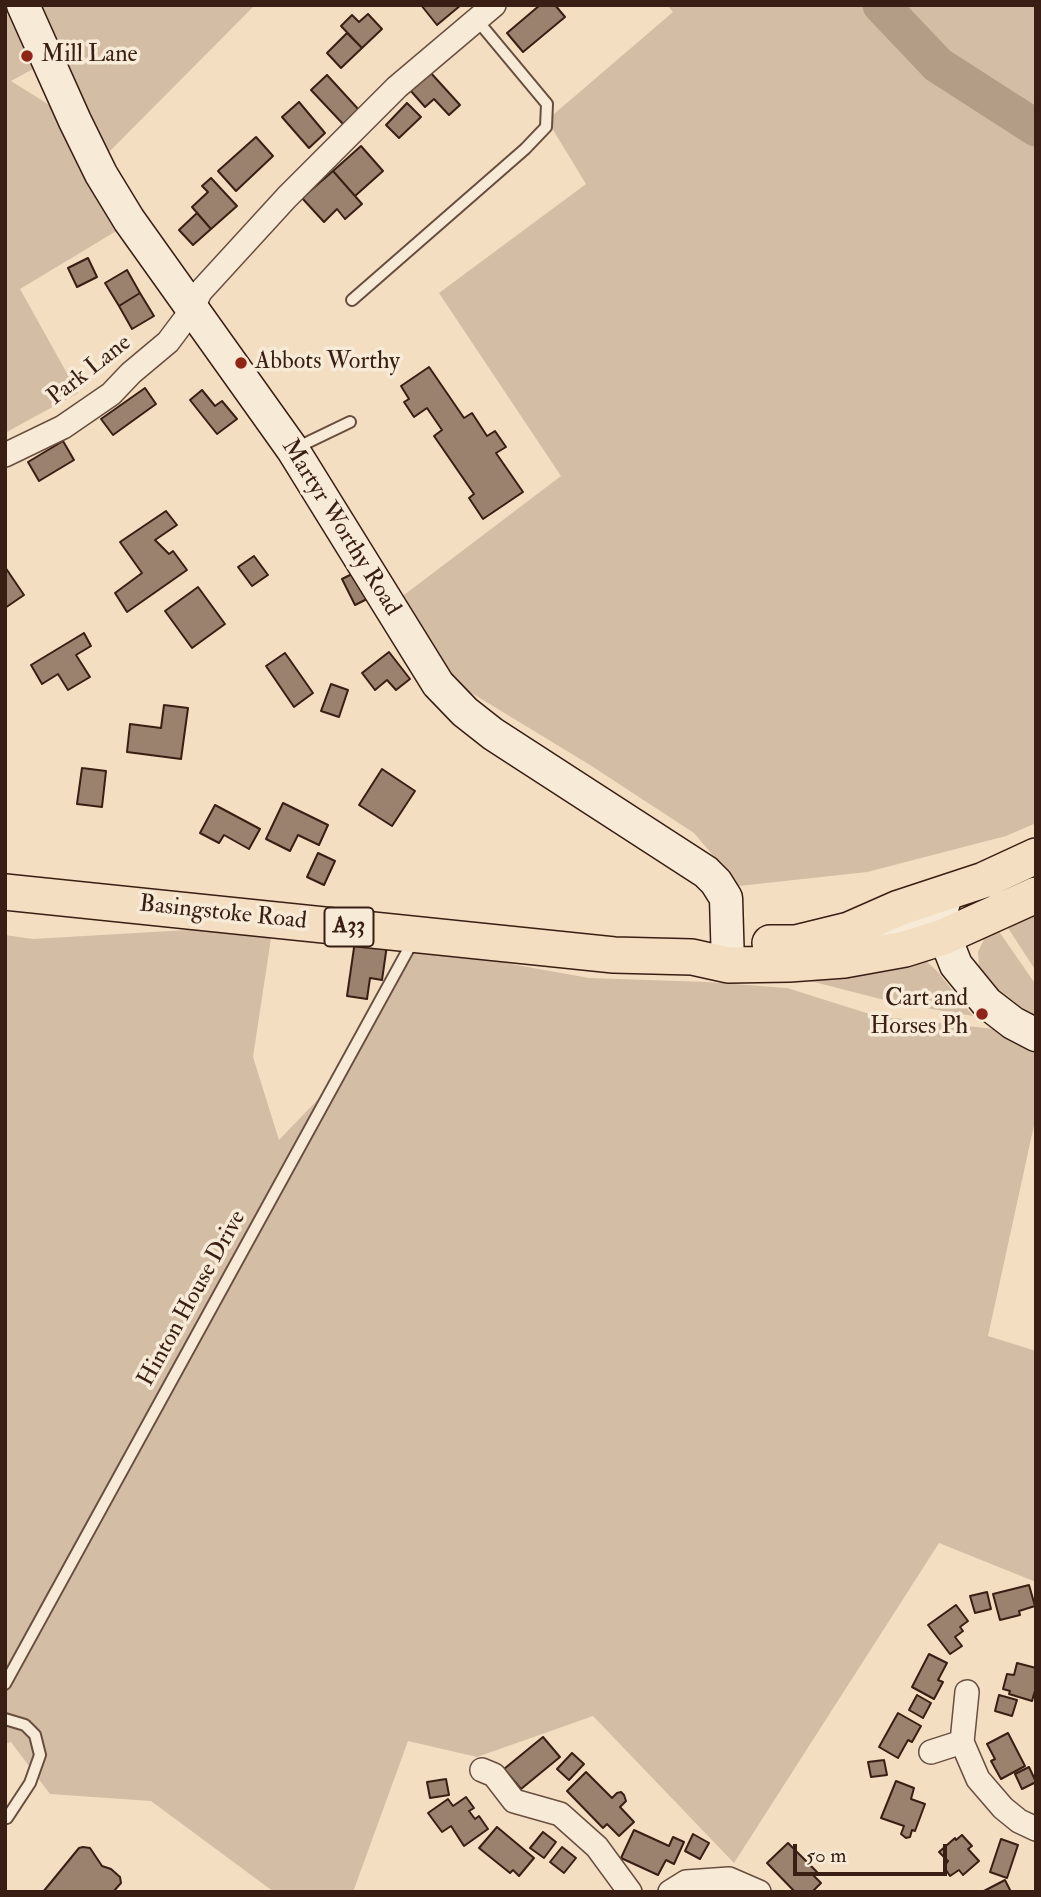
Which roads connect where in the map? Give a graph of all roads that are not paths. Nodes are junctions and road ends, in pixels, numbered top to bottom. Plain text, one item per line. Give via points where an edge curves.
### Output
1 (23, 5) edge
2 (486, 12) edge
3 (352, 300) dead end
4 (192, 310) junction
5 (350, 422) dead end
6 (293, 450) junction
7 (5, 455) edge
8 (1036, 856) edge
9 (5, 892) edge
10 (946, 893) junction
11 (1036, 895) edge
12 (849, 930) junction
13 (417, 934) junction
14 (943, 937) junction
15 (728, 954) junction
16 (1036, 1035) edge
17 (5, 1684) edge
18 (967, 1692) dead end
19 (5, 1719) edge
20 (962, 1742) junction
21 (931, 1752) dead end
22 (482, 1770) dead end
23 (7, 1818) edge
24 (1036, 1829) edge
25 (630, 1892) edge
26 (670, 1892) edge
27 (759, 1892) edge

1 - 4 main road, Martyr Worthy Road via 101,174
2 - 3 lane via 547,104 546,127
2 - 4 street via 397,87 287,197 200,292
4 - 6 main road, Martyr Worthy Road
4 - 7 street, Park Lane via 168,342 111,394 64,427
5 - 6 lane
6 - 15 main road, Martyr Worthy Road via 438,684 492,734 706,872 726,898
8 - 10 main road, A33
9 - 13 main road, Basingstoke Road / A33
10 - 12 main road, Basingstoke Road / A33
10 - 14 main road via 939,922
11 - 14 main road, A33
12 - 14 main road via 911,928
12 - 15 main road, Basingstoke Road / A33
13 - 15 main road, Basingstoke Road / A33 via 614,955
13 - 17 lane, Hinton House Drive
14 - 15 main road, Basingstoke Road / A33 via 844,960 789,964
14 - 16 main road via 956,965 986,1003
18 - 20 street
19 - 23 lane via 25,1725 35,1735 40,1755 30,1783
20 - 21 street
20 - 24 street via 978,1779 994,1798 1019,1821
22 - 25 street via 494,1775 514,1801 560,1814 597,1847
26 - 27 street via 686,1882 729,1879

